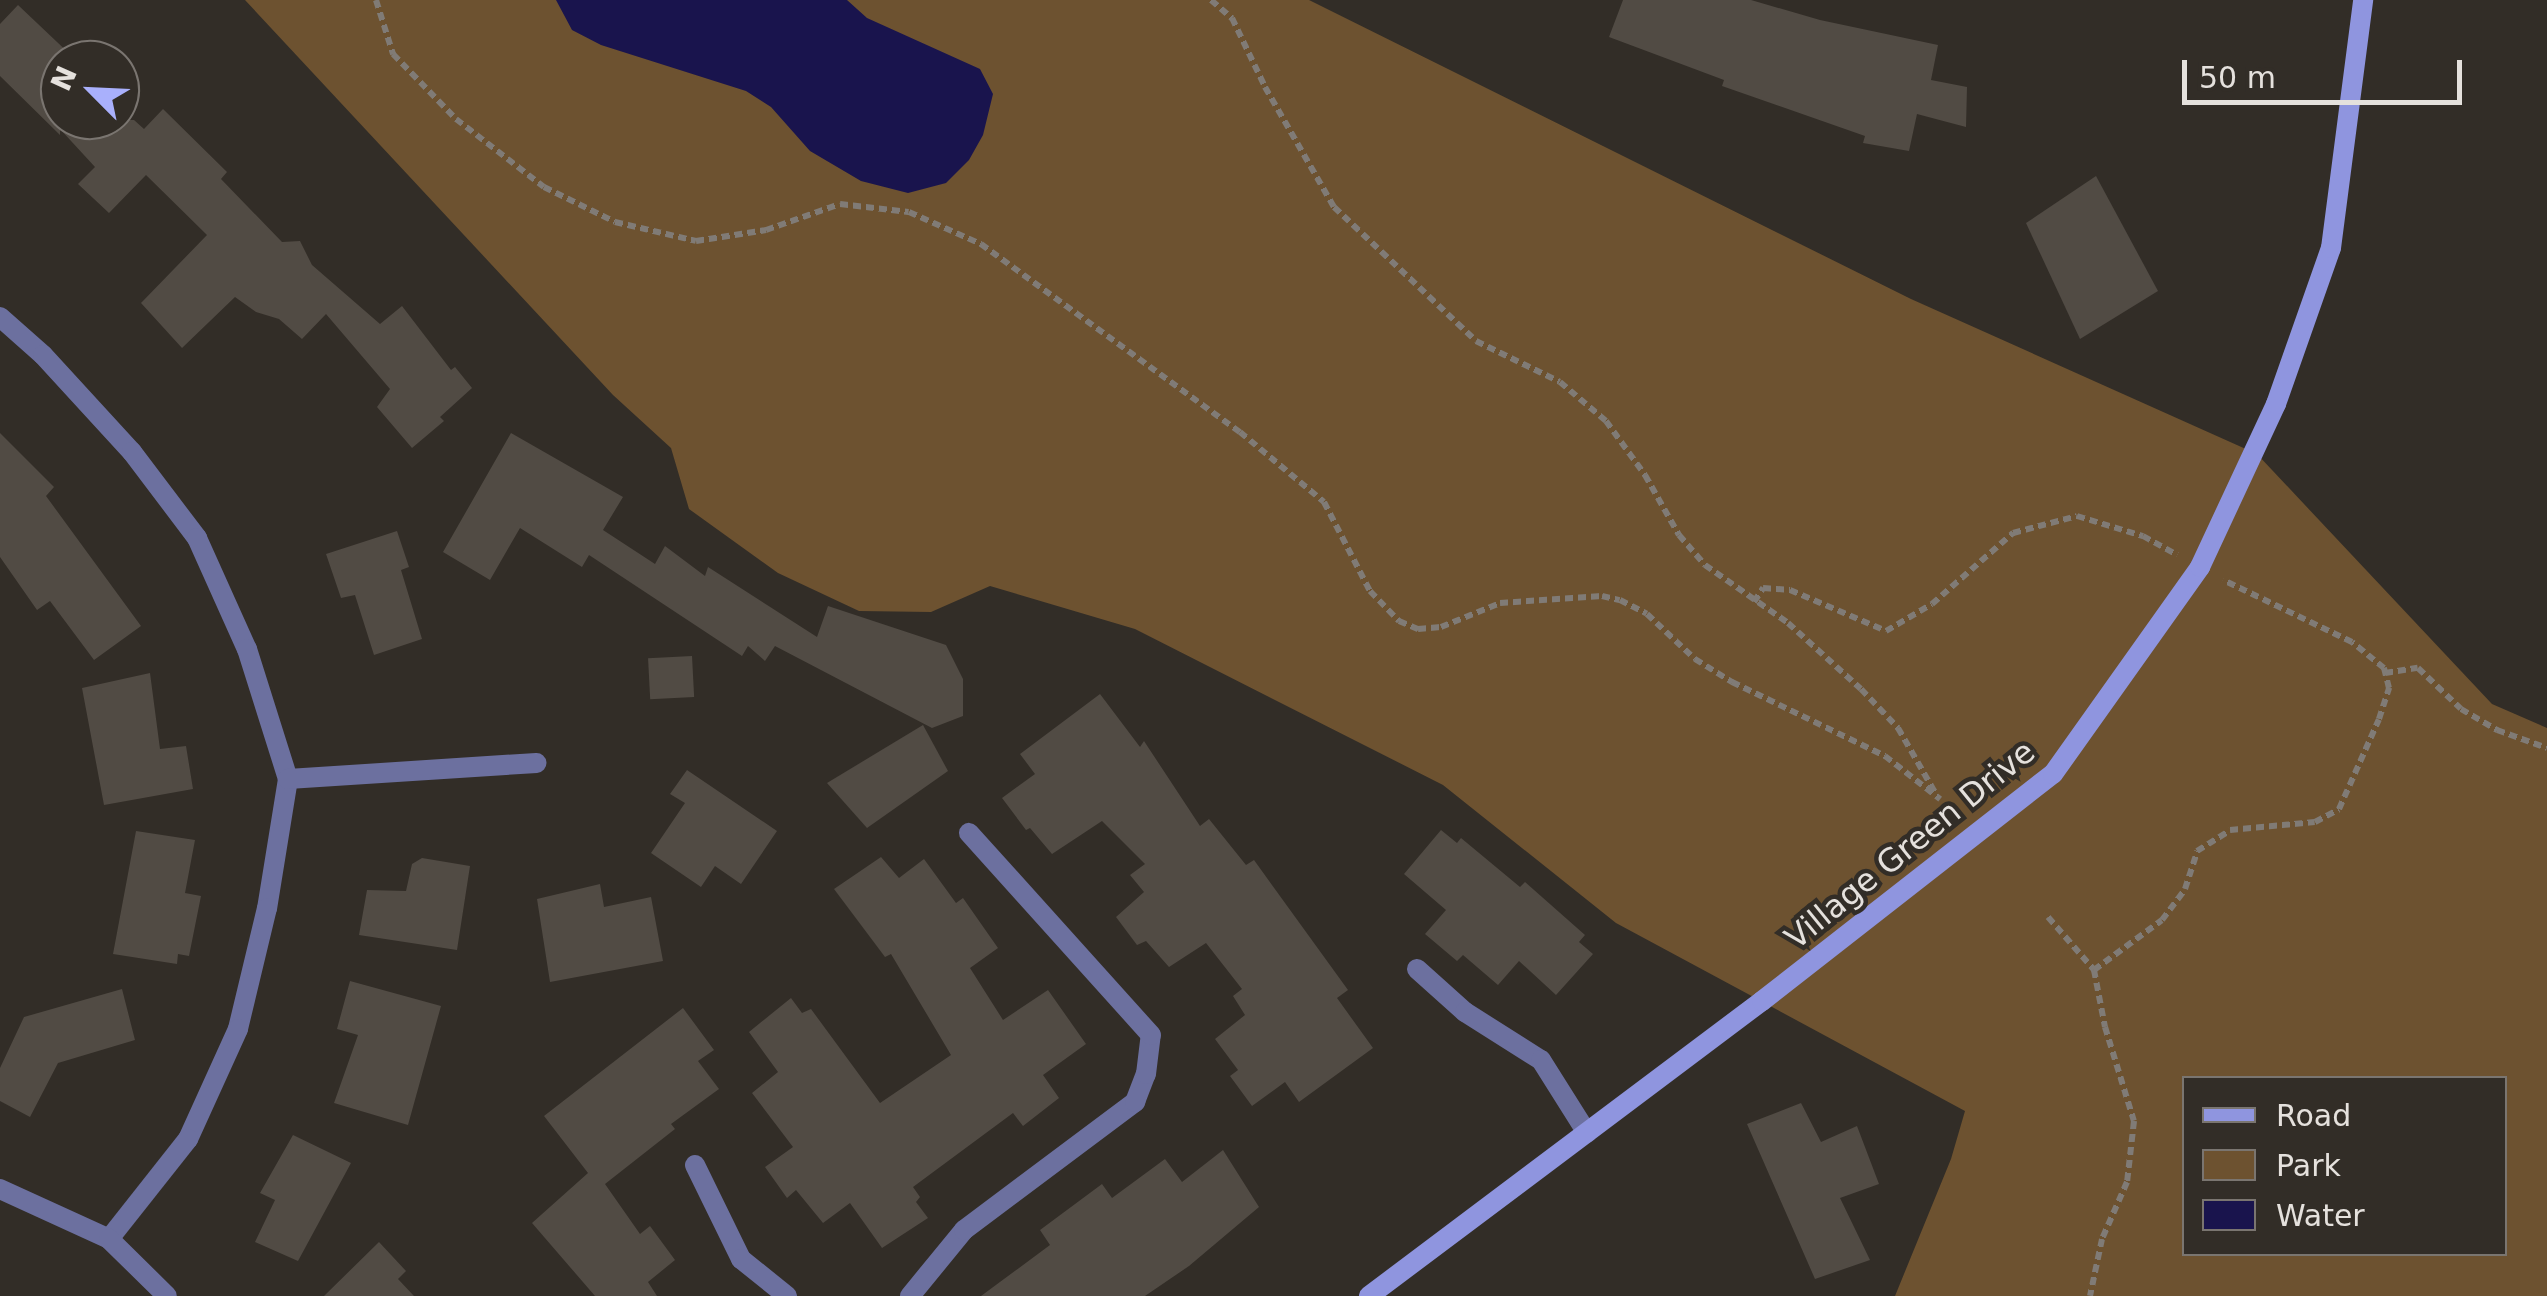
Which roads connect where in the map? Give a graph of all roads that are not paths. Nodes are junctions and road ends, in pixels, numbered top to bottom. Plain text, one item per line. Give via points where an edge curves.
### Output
1 (2363, 0) edge
2 (0, 317) edge
3 (536, 763) dead end
4 (288, 779) junction
5 (968, 832) dead end
6 (1417, 968) dead end
7 (1587, 1133) junction
8 (695, 1165) dead end
9 (0, 1189) edge
10 (109, 1239) junction
11 (167, 1296) edge
12 (787, 1296) edge
13 (910, 1296) edge
14 (1369, 1296) edge

1 - 7 street, Village Green Drive via 2332,248 2276,404 2200,567 2053,774
2 - 4 street via 132,452 197,538 248,649
3 - 4 street
4 - 10 street via 238,1029 188,1139
5 - 13 street via 1150,1035 1146,1074 1135,1102 964,1230
6 - 7 street via 1464,1012 1540,1060
7 - 14 street, Village Green Drive
8 - 12 street via 741,1259
9 - 10 street
10 - 11 street

